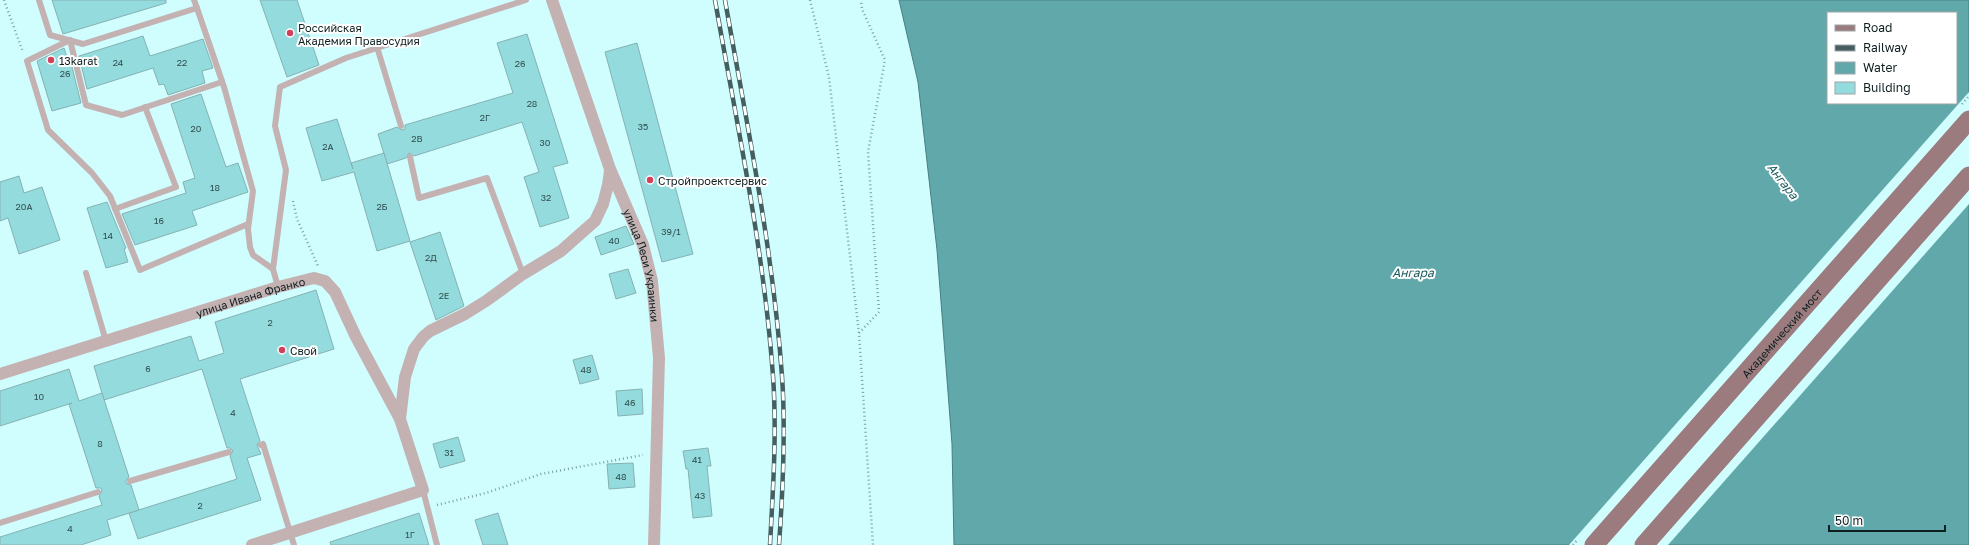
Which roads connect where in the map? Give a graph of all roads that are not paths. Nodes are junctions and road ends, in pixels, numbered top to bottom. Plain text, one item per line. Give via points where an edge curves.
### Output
1 (39, 0) edge
2 (194, 0) edge
3 (526, 0) edge
4 (552, 0) edge
5 (197, 8) junction
6 (70, 40) junction
7 (377, 47) junction
8 (222, 82) junction
9 (145, 107) junction
10 (1969, 120) edge
11 (401, 126) dead end
12 (410, 157) dead end
13 (610, 170) junction
14 (1969, 176) edge
15 (115, 209) junction
16 (248, 224) junction
17 (273, 269) junction
18 (86, 273) dead end
19 (523, 274) junction
20 (278, 287) junction
21 (106, 341) junction
22 (0, 374) edge
23 (400, 419) junction
24 (261, 445) dead end
25 (229, 452) dead end
26 (130, 481) dead end
27 (423, 490) junction
28 (98, 492) dead end
29 (0, 523) edge
30 (290, 533) junction
31 (252, 545) edge
32 (294, 545) edge
33 (437, 545) edge
34 (654, 545) edge
35 (1594, 545) edge
36 (1644, 545) edge

1 - 6 lane via 50,35
2 - 5 lane
3 - 7 lane
4 - 13 street, улица Леси Украинки
5 - 6 lane via 83,44
5 - 8 lane
6 - 9 lane via 86,105 122,115
6 - 15 lane via 27,61 48,130 92,173 110,196
7 - 11 lane
7 - 17 lane via 280,87 275,126 286,170
8 - 9 lane
8 - 16 lane via 253,191
9 - 15 lane via 176,187
10 - 35 main road, Академический мост
12 - 19 lane via 419,198 487,178
13 - 19 street via 603,204 595,221 561,251
13 - 34 street, улица Леси Украинки via 639,233 652,281 659,358
14 - 36 main road
15 - 16 lane via 140,270
16 - 17 lane via 253,255
17 - 20 lane
18 - 21 lane
19 - 23 street via 486,301 423,337 414,349 405,377
20 - 21 street, улица Ивана Франко
20 - 23 street, улица Ивана Франко via 314,278 324,281 335,292
21 - 22 street, улица Ивана Франко
23 - 27 street
24 - 30 lane via 263,444
25 - 26 lane
27 - 30 street
27 - 33 lane
28 - 29 lane
30 - 31 street
30 - 32 lane

